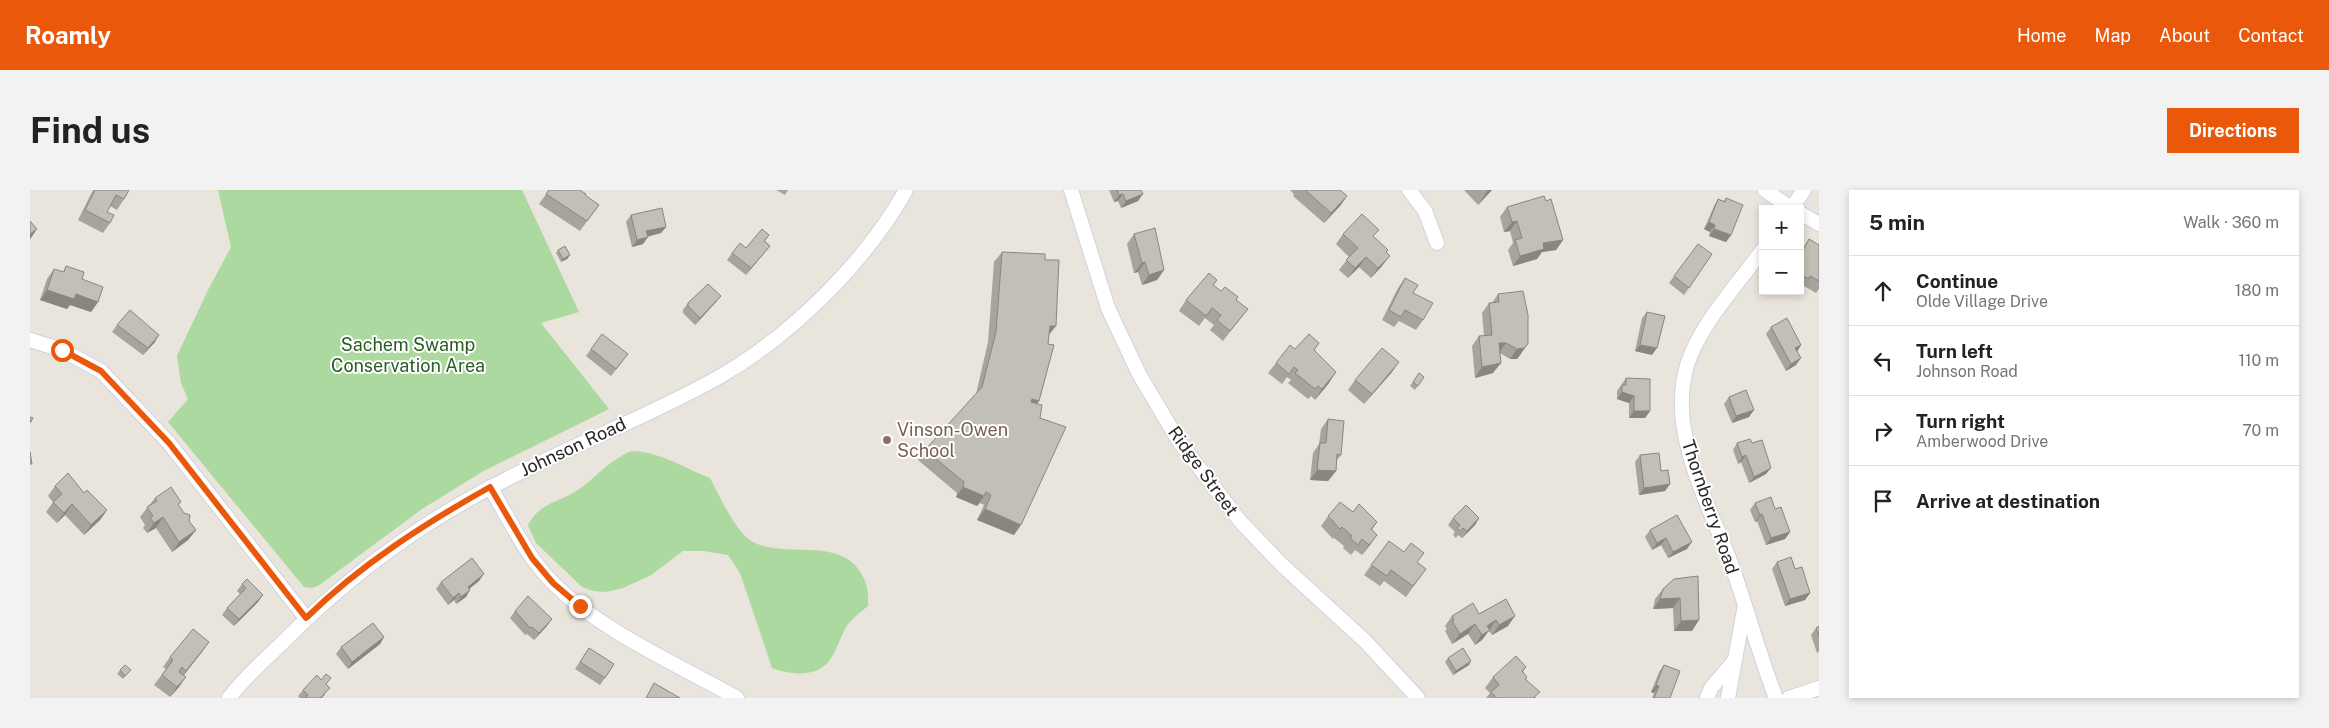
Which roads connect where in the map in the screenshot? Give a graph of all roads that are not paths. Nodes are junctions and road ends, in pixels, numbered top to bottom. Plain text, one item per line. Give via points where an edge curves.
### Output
1 (906, 190) edge
2 (1071, 190) edge
3 (1409, 190) edge
4 (1764, 190) edge
5 (1804, 190) edge
6 (1786, 205) edge
7 (1795, 205) edge
8 (1804, 215) edge
9 (1819, 224) edge
10 (1438, 244) dead end
11 (1762, 250) edge
12 (30, 340) edge
13 (490, 487) junction
14 (1744, 608) junction
15 (306, 618) junction
16 (1735, 660) junction
17 (1819, 688) edge
18 (234, 695) edge
19 (737, 698) edge
20 (1418, 698) edge
21 (1707, 698) edge
22 (1728, 698) edge
23 (1776, 698) edge
24 (1788, 698) edge

1 - 13 street, Johnson Road via 894,212 846,274 772,342 719,377
2 - 20 street, Ridge Street via 1108,308 1139,374 1178,440 1240,521 1282,565 1365,640
3 - 10 street via 1425,211
4 - 6 street
5 - 7 street
8 - 9 street
11 - 14 street, Thornberry Road via 1710,320 1692,352 1681,403 1684,434
12 - 15 street via 62,350 107,377 169,443
13 - 15 street, Johnson Road via 385,552
13 - 19 street via 532,558 553,583 627,638
14 - 16 street
14 - 23 street, Thornberry Road
15 - 18 street, Johnson Road
16 - 21 street
16 - 22 street
17 - 24 street

